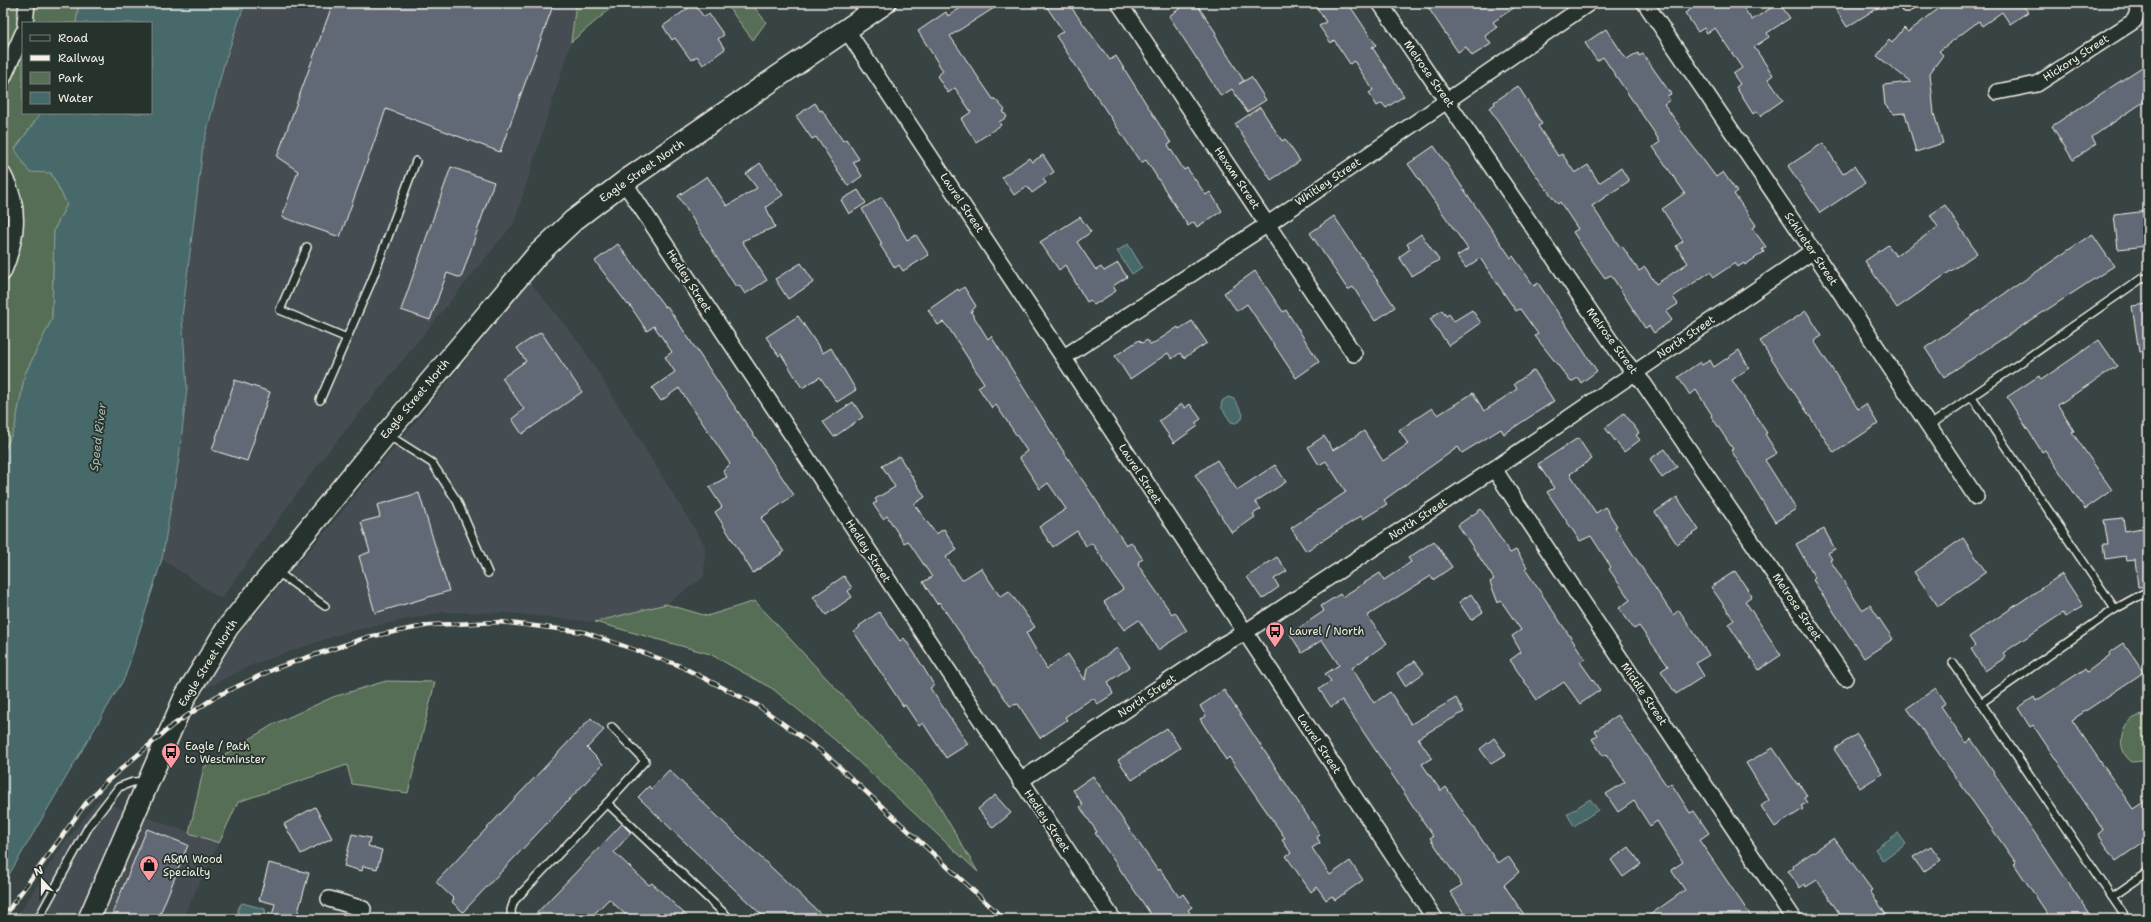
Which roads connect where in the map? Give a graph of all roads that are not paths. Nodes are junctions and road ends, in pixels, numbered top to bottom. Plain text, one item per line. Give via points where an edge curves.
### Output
1 (27, 3) edge
2 (884, 3) edge
3 (1380, 3) edge
4 (1589, 3) edge
5 (1644, 3) edge
6 (2142, 3) edge
7 (1123, 5) edge
8 (25, 22) edge
9 (846, 29) junction
10 (22, 35) edge
11 (3, 78) edge
12 (1997, 92) dead end
13 (1447, 101) junction
14 (416, 161) dead end
15 (3, 174) edge
16 (624, 182) junction
17 (1268, 224) junction
18 (307, 247) dead end
19 (1813, 252) junction
20 (3, 273) edge
21 (2148, 278) edge
22 (347, 338) junction
23 (1354, 354) dead end
24 (1064, 357) junction
25 (1635, 372) junction
26 (1972, 397) junction
27 (320, 400) dead end
28 (1929, 426) junction
29 (386, 434) junction
30 (1494, 468) junction
31 (1976, 498) dead end
32 (274, 570) junction
33 (488, 572) dead end
34 (2148, 591) edge
35 (325, 606) dead end
36 (2115, 609) junction
37 (1244, 632) junction
38 (1953, 663) dead end
39 (1845, 678) dead end
40 (1981, 703) junction
41 (612, 727) dead end
42 (148, 781) junction
43 (1020, 781) junction
44 (607, 803) junction
45 (2148, 872) edge
46 (2112, 897) junction
47 (329, 899) dead end
48 (361, 914) edge
49 (38, 919) edge
50 (89, 919) edge
51 (512, 919) edge
52 (730, 919) edge
53 (1113, 919) edge
54 (1435, 919) edge
55 (1794, 919) edge
56 (2127, 919) edge

1 - 8 street
2 - 9 main road, Eagle Street North
3 - 13 street, Melrose Street
4 - 13 street, Whitley Street
5 - 19 street, Schlueter Street
6 - 12 street, Hickory Street via 2134,21 2037,84
7 - 17 street, Hexam Street
9 - 16 main road, Eagle Street North
9 - 24 street, Laurel Street
10 - 11 street
13 - 17 street, Whitley Street
13 - 25 street, Melrose Street via 1620,355
14 - 22 lane via 372,280
15 - 20 street via 14,201 17,222
16 - 29 main road, Eagle Street North via 574,220 537,255
16 - 43 street, Hedley Street
17 - 23 street, Hexam Street
17 - 24 street, Whitley Street
18 - 22 lane via 280,310
19 - 25 street, North Street
19 - 28 street, Schlueter Street
21 - 26 lane via 2141,279
22 - 27 lane
24 - 37 street, Laurel Street
25 - 30 street, North Street
25 - 39 street, Melrose Street
26 - 28 lane
26 - 36 lane
28 - 31 street, Schlueter Street
29 - 32 main road, Eagle Street North
29 - 33 lane via 432,463 457,501
30 - 37 street, North Street
30 - 55 street, Middle Street
32 - 35 lane
32 - 42 main road, Eagle Street North via 228,627 185,697
34 - 36 lane
36 - 40 lane
37 - 43 street, North Street
37 - 54 street, Laurel Street
38 - 40 lane
40 - 46 lane
41 - 44 lane via 645,761
42 - 49 lane via 133,782 119,787 89,826
42 - 50 main road, Eagle Street North
43 - 53 street, Hedley Street
44 - 51 lane via 514,901
44 - 52 lane
45 - 46 lane
46 - 56 lane
47 - 48 street

